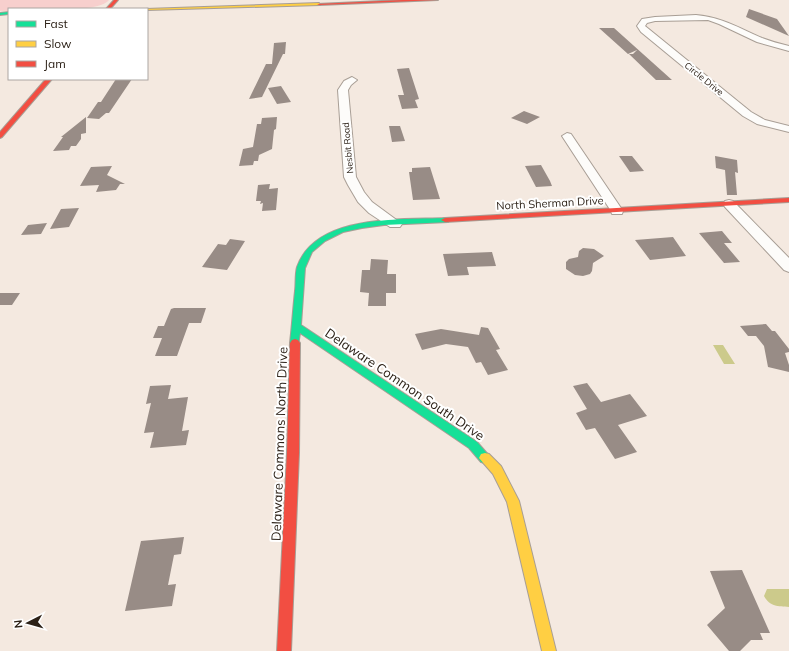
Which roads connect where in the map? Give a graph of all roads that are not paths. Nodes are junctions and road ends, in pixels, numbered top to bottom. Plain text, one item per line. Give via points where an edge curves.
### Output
1 (116, 0) edge
2 (436, 0) edge
3 (109, 8) edge
4 (148, 9) edge
5 (789, 49) edge
6 (47, 80) edge
7 (352, 80) dead end
8 (789, 129) edge
9 (0, 136) edge
10 (568, 136) dead end
11 (789, 200) edge
12 (729, 204) junction
13 (617, 211) junction
14 (394, 224) junction
15 (317, 243) joint
16 (789, 267) edge
17 (296, 326) junction
18 (284, 651) edge
19 (549, 651) edge

1 - 3 street
2 - 4 street
5 - 8 street, Circle Drive via 708,18 655,19 645,21 642,26 747,114 771,125
6 - 9 street
7 - 14 street, Nesbit Road via 343,89 350,177 355,190 365,203
10 - 13 street
11 - 12 street, North Sherman Drive
12 - 13 street, North Sherman Drive
12 - 16 street
13 - 14 street, North Sherman Drive
14 - 15 street, North Sherman Drive via 348,228 333,233
15 - 17 street, Delaware Commons North Drive via 305,256 301,268
17 - 18 street, Delaware Commons North Drive
17 - 19 street, Delaware Common South Drive via 473,445 494,466 513,501

